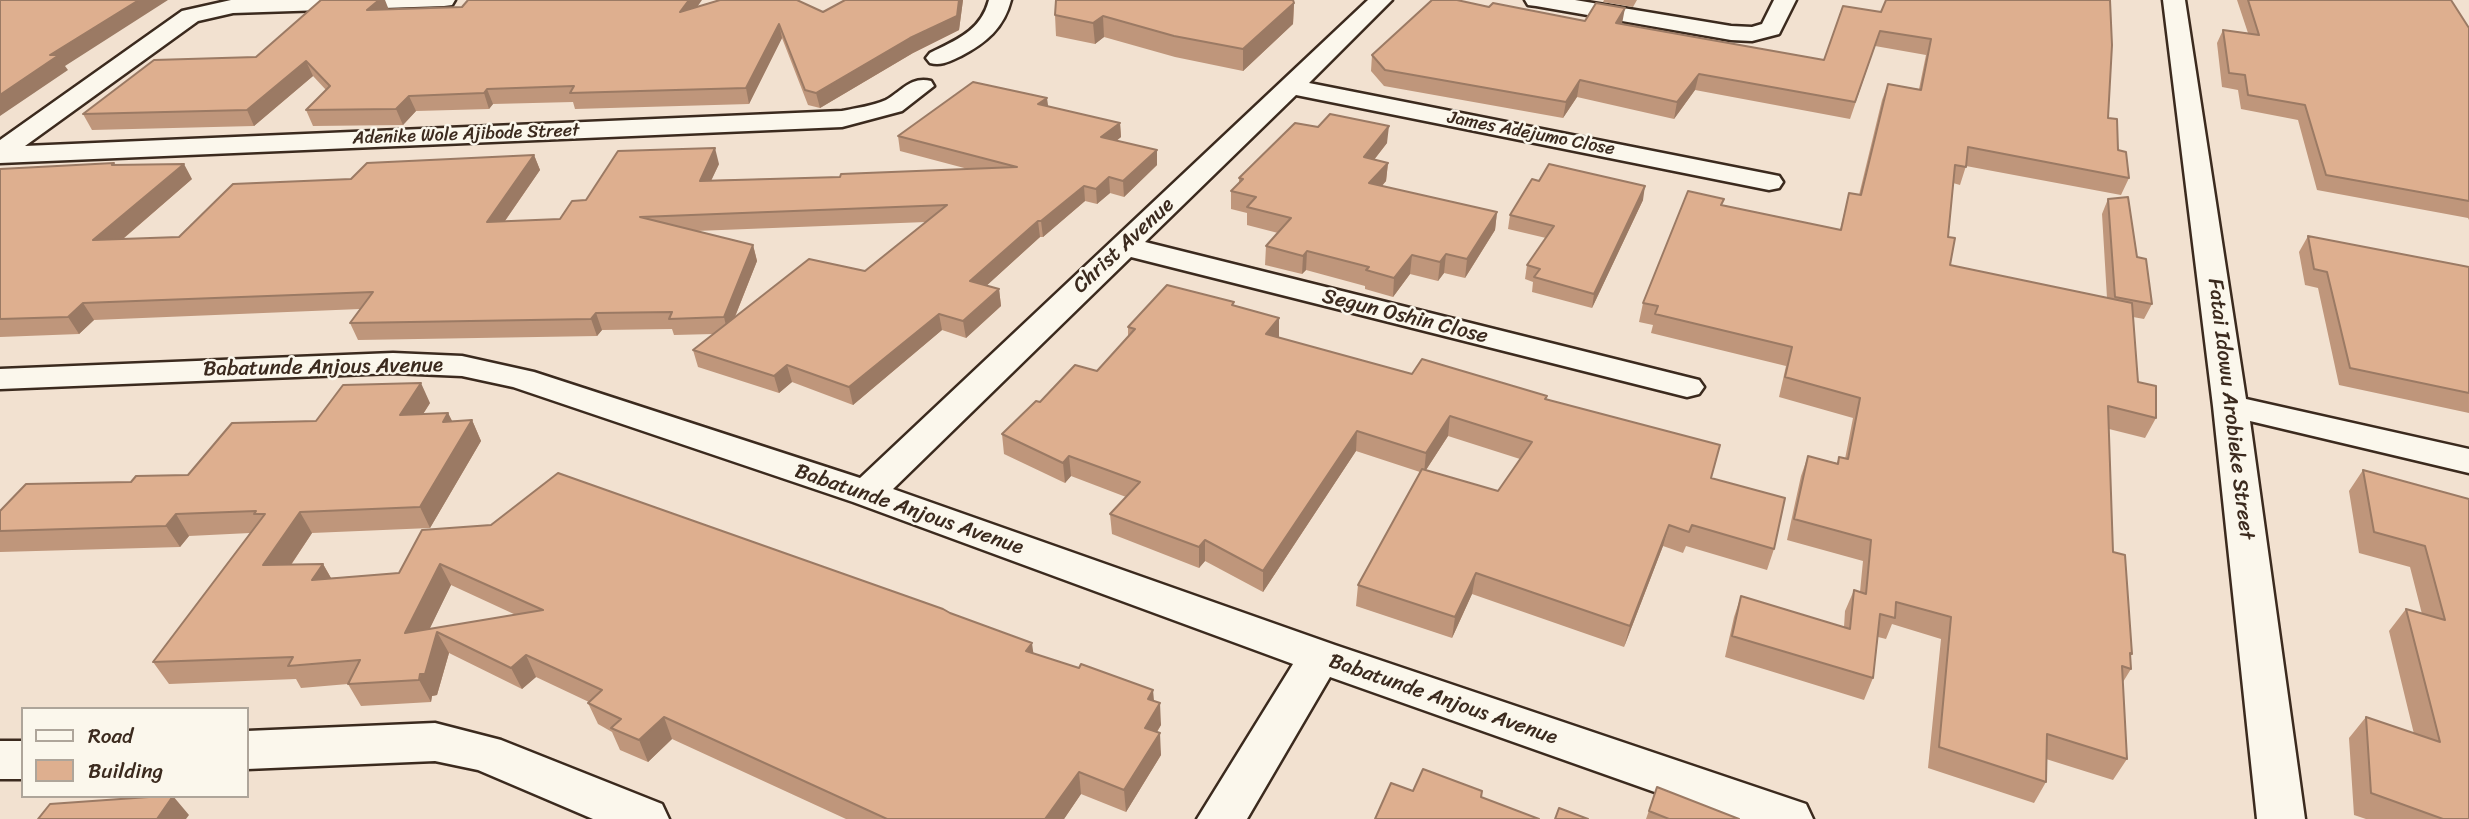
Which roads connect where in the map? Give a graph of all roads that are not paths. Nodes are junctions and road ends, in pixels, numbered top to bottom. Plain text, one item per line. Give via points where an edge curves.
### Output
1 (444, 0) edge
2 (1000, 0) edge
3 (1381, 0) edge
4 (1536, 0) edge
5 (1786, 0) edge
6 (2174, 0) edge
7 (938, 58) dead end
8 (920, 87) dead end
9 (1293, 87) junction
10 (0, 153) edge
11 (1769, 182) dead end
12 (1124, 246) junction
13 (0, 379) edge
14 (1687, 387) dead end
15 (2230, 406) junction
16 (2469, 461) edge
17 (866, 493) junction
18 (1320, 657) junction
19 (248, 750) edge
20 (21, 760) edge
21 (0, 761) edge
22 (645, 819) edge
23 (1221, 819) edge
24 (1789, 819) edge
25 (2281, 819) edge

1 - 10 street via 233,6 190,16
2 - 7 street via 986,32
3 - 9 street, Christ Avenue
4 - 5 street via 1752,34 1771,29
6 - 15 street, Fatai Idowu Arobieke Street
8 - 10 street, Adenike Wole Ajibode Street via 893,106 842,119
9 - 11 street, James Adejumo Close
9 - 12 street, Christ Avenue
12 - 14 street, Segun Oshin Close
12 - 17 street, Christ Avenue
13 - 17 street, Babatunde Anjous Avenue via 393,363 462,366 522,379
15 - 16 street
15 - 25 street, Fatai Idowu Arobieke Street
17 - 18 street, Babatunde Anjous Avenue
18 - 23 street
18 - 24 street, Babatunde Anjous Avenue
19 - 22 street via 435,742 485,753
20 - 21 street

